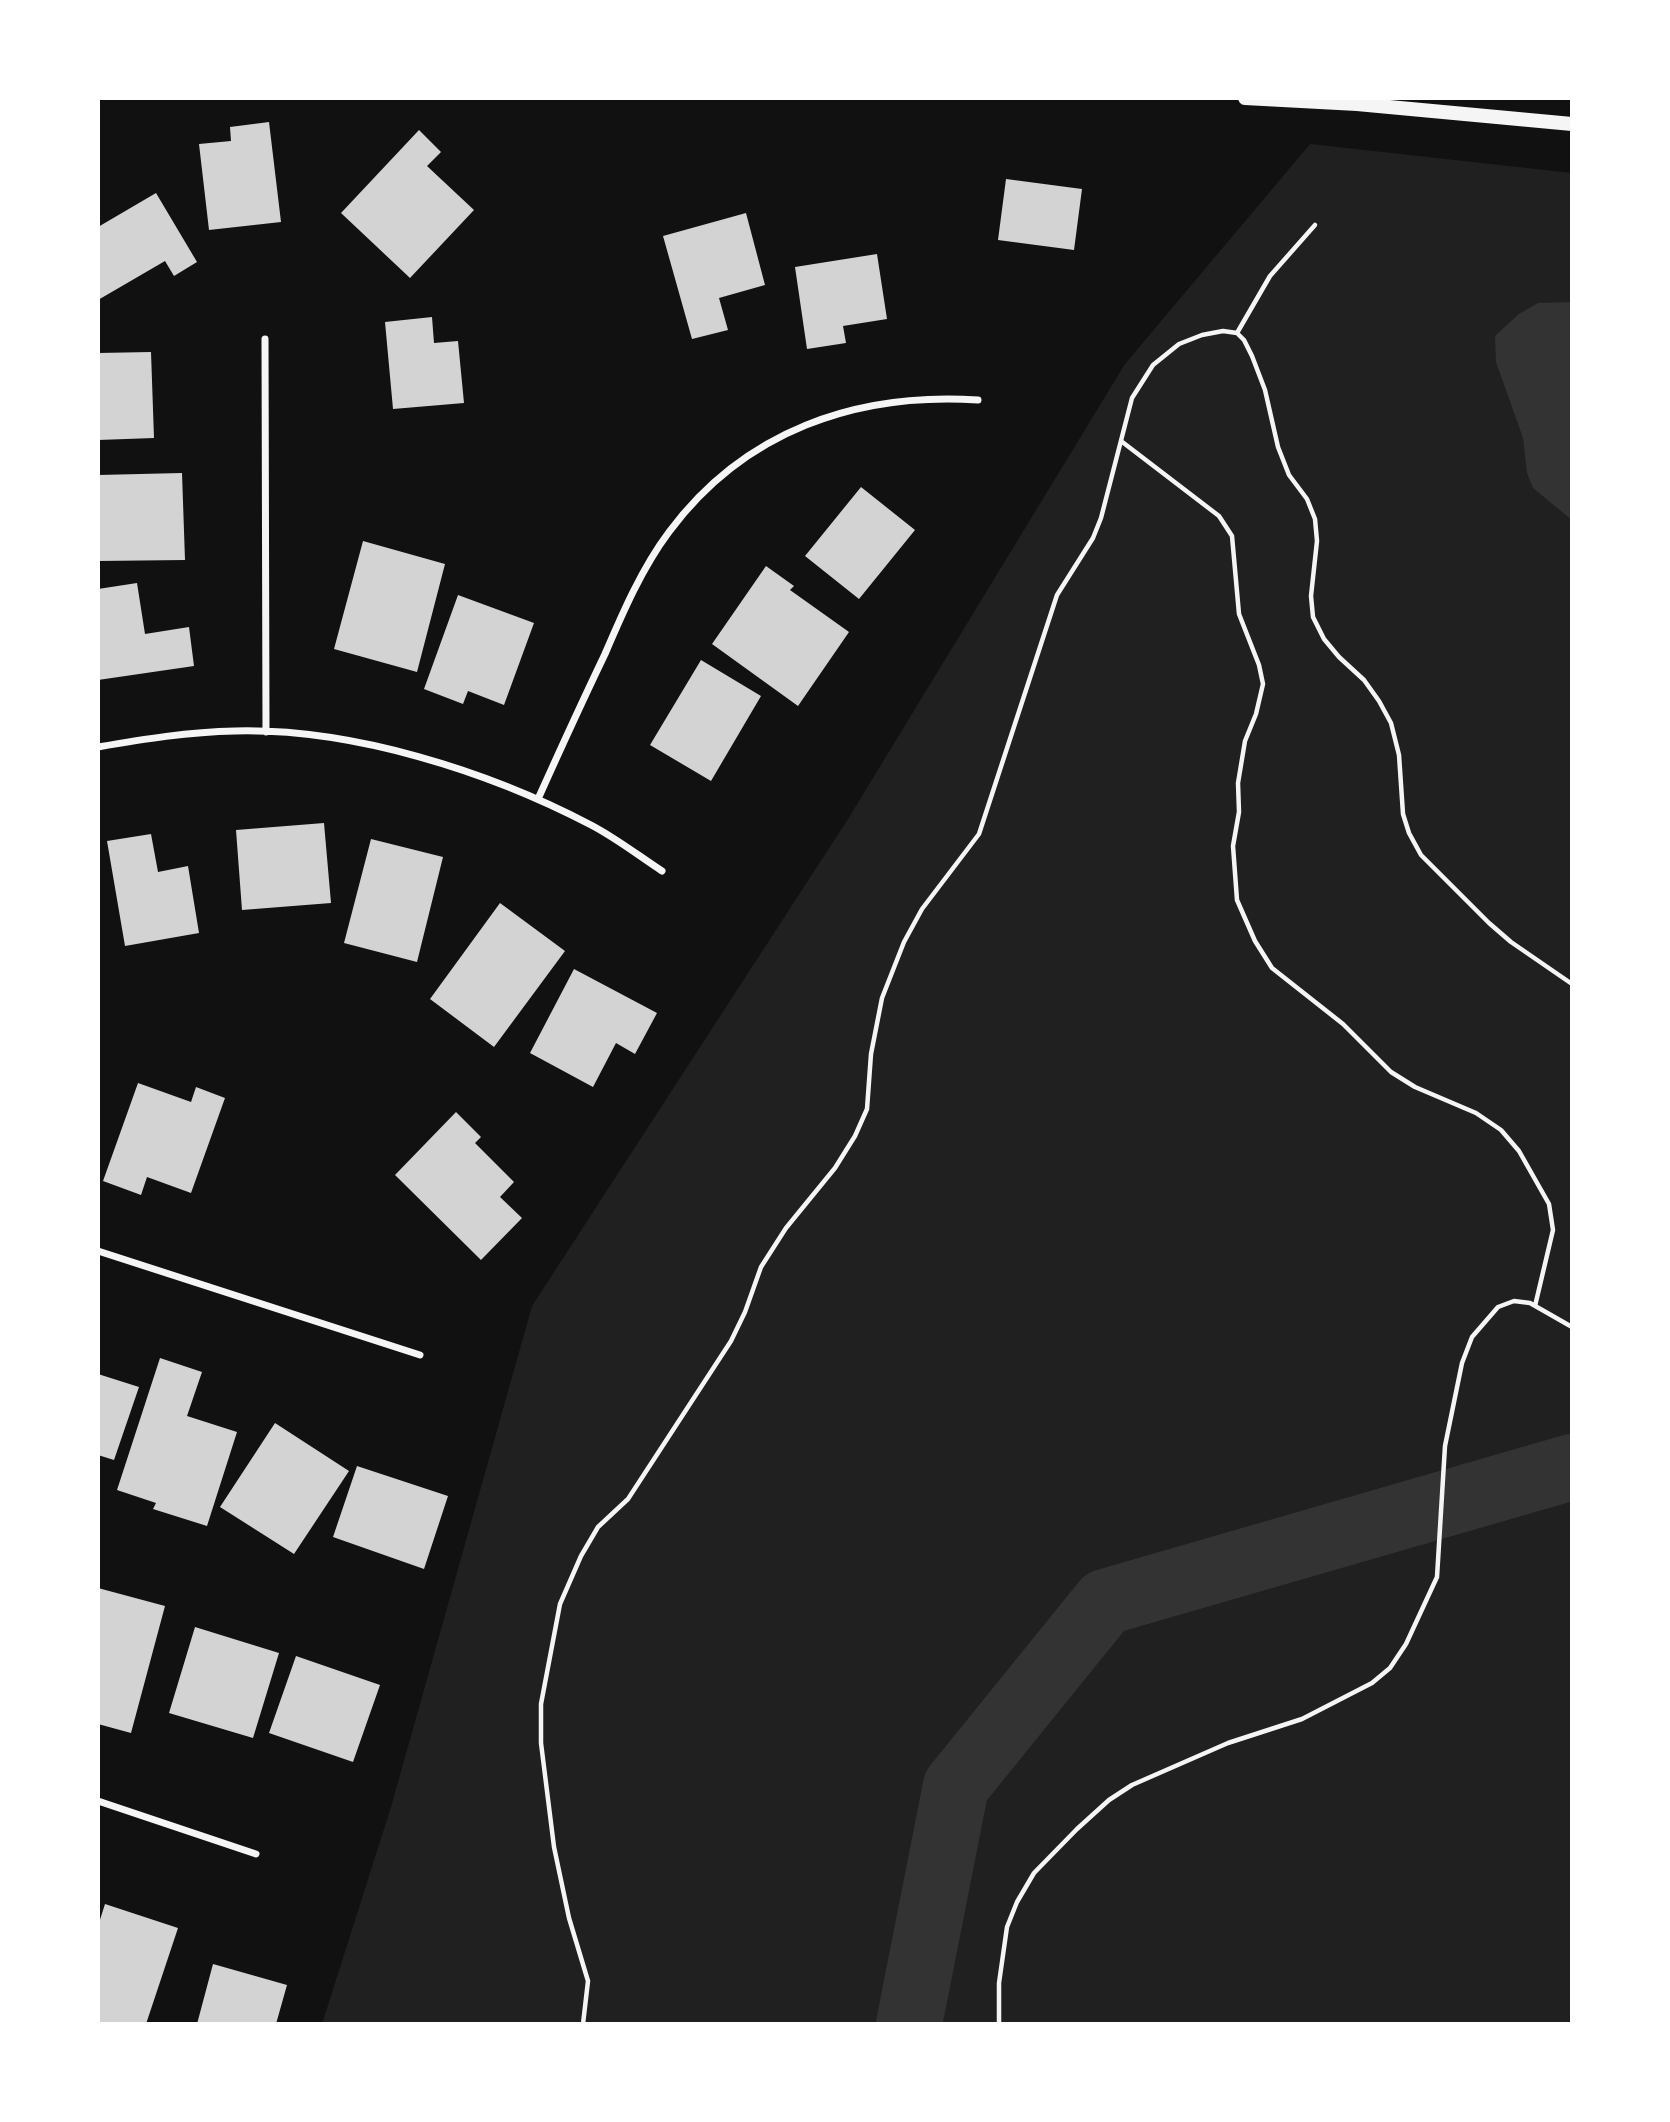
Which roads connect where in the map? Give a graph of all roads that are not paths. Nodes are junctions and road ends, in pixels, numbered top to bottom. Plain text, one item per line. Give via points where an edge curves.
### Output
1 (1245, 98) edge
2 (1572, 124) edge
3 (265, 340) dead end
4 (978, 400) dead end
5 (266, 732) junction
6 (98, 747) edge
7 (538, 799) junction
8 (663, 871) dead end
9 (98, 1251) edge
10 (420, 1355) dead end
11 (98, 1801) edge
12 (256, 1854) dead end

1 - 2 main road
3 - 5 street
4 - 7 street via 941,397 871,404 837,413 773,440 716,481 668,533 632,593
5 - 6 street via 161,736
5 - 7 street via 388,749
7 - 8 street via 594,827
9 - 10 street
11 - 12 street

